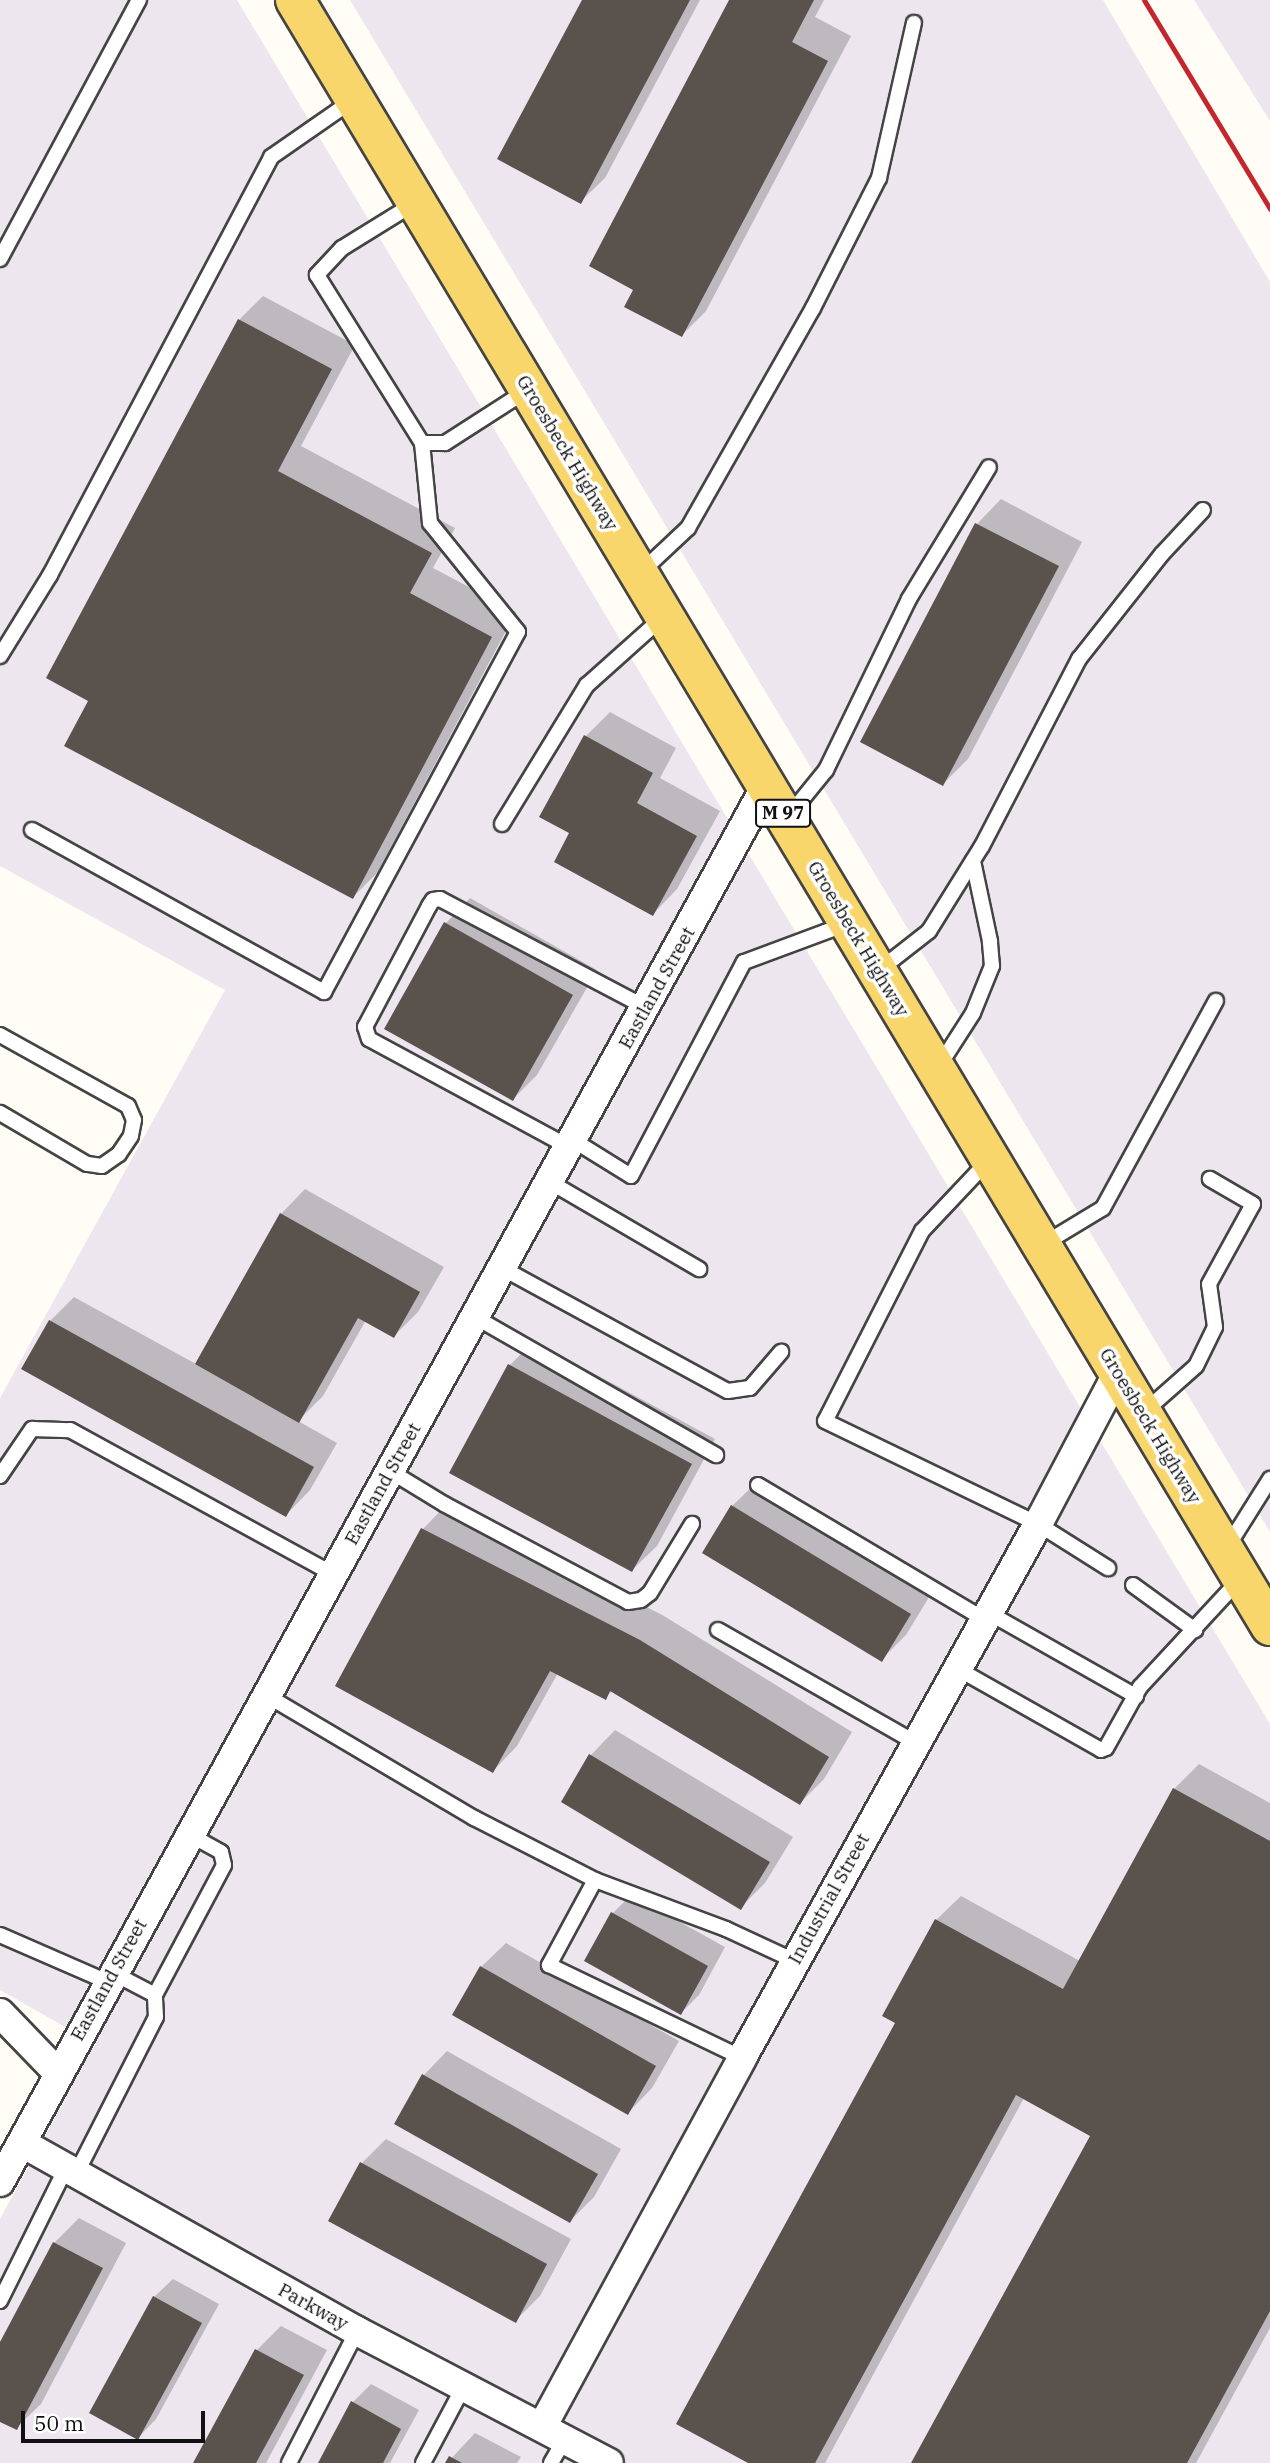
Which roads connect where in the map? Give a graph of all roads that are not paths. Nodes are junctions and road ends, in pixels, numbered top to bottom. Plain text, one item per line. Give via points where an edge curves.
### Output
1 (139, 0) edge
2 (295, 0) edge
3 (914, 23) dead end
4 (354, 99) junction
5 (416, 202) junction
6 (0, 259) edge
7 (529, 389) junction
8 (422, 443) junction
9 (989, 467) dead end
10 (1203, 510) dead end
11 (639, 574) junction
12 (664, 616) junction
13 (0, 656) edge
14 (766, 786) junction
15 (786, 819) junction
16 (502, 824) dead end
17 (32, 830) dead end
18 (973, 861) junction
19 (848, 923) junction
20 (877, 971) junction
21 (1216, 1001) dead end
22 (647, 1007) junction
23 (0, 1035) edge
24 (937, 1070) junction
25 (0, 1114) edge
26 (571, 1143) junction
27 (990, 1159) junction
28 (1210, 1179) dead end
29 (550, 1182) junction
30 (1042, 1245) junction
31 (502, 1268) junction
32 (699, 1269) dead end
33 (475, 1317) junction
34 (781, 1352) dead end
35 (1118, 1372) junction
36 (1143, 1413) junction
37 (716, 1455) dead end
38 (390, 1471) junction
39 (0, 1476) edge
40 (1270, 1479) edge
41 (758, 1485) dead end
42 (692, 1524) dead end
43 (1038, 1524) junction
44 (1233, 1564) junction
45 (1108, 1568) dead end
46 (333, 1574) junction
47 (1133, 1585) dead end
48 (987, 1617) junction
49 (1270, 1626) edge
50 (718, 1630) dead end
51 (1195, 1630) junction
52 (958, 1669) junction
53 (266, 1695) junction
54 (1136, 1696) junction
55 (916, 1743) junction
56 (189, 1834) junction
57 (595, 1880) junction
58 (0, 1935) edge
59 (795, 1961) junction
60 (111, 1977) junction
61 (155, 1995) junction
62 (0, 2013) edge
63 (741, 2058) junction
64 (59, 2074) junction
65 (22, 2143) junction
66 (71, 2171) junction
67 (0, 2182) edge
68 (0, 2301) edge
69 (357, 2331) junction
70 (464, 2386) junction
71 (553, 2443) edge
72 (289, 2463) edge
73 (423, 2463) edge
74 (609, 2463) edge

1 - 6 lane
2 - 4 main road, Groesbeck Highway / M 97
3 - 11 lane via 879,178 813,307 688,528
4 - 5 main road, Groesbeck Highway / M 97
4 - 13 lane via 271,157 63,551
5 - 7 main road, Groesbeck Highway / M 97
5 - 8 lane via 342,248 317,275
7 - 8 lane via 445,443
7 - 11 main road, Groesbeck Highway / M 97
8 - 17 lane via 430,523 519,632 324,992
9 - 15 lane via 909,599 826,770
10 - 18 lane via 1079,659
11 - 12 main road, Groesbeck Highway / M 97
12 - 14 main road, Groesbeck Highway / M 97
12 - 16 lane via 587,685
14 - 15 main road, Groesbeck Highway / M 97
14 - 22 street, Eastland Street
15 - 19 main road, Groesbeck Highway / M 97
18 - 20 lane via 929,931
18 - 24 lane via 992,966 973,1013
19 - 20 main road, Groesbeck Highway / M 97
19 - 26 lane via 744,962 631,1176
20 - 24 main road, Groesbeck Highway / M 97
21 - 30 lane via 1103,1208
22 - 26 street, Eastland Street
22 - 26 lane via 440,899 429,906 365,1027 369,1039
23 - 25 lane via 128,1106 135,1119 119,1154 102,1166 87,1164
24 - 27 main road, Groesbeck Highway / M 97
26 - 29 street, Eastland Street
27 - 30 main road, Groesbeck Highway / M 97
27 - 43 lane via 922,1231 825,1421
28 - 36 lane via 1253,1204 1209,1284 1216,1327 1196,1366
29 - 31 street, Eastland Street
29 - 32 lane
30 - 35 main road, Groesbeck Highway / M 97
31 - 33 street, Eastland Street
31 - 34 lane via 727,1391 750,1388
33 - 37 lane
33 - 38 street, Eastland Street
35 - 36 main road, Groesbeck Highway / M 97
35 - 43 street, Industrial Street
36 - 44 main road, Groesbeck Highway / M 97
38 - 42 lane via 628,1602 650,1593
38 - 46 street, Eastland Street
39 - 46 lane via 32,1429 71,1430
40 - 44 lane
41 - 48 lane
43 - 45 lane
43 - 48 street, Industrial Street
44 - 49 main road, Groesbeck Highway / M 97
44 - 51 lane
46 - 53 street, Eastland Street
47 - 51 lane
48 - 52 street, Industrial Street
48 - 54 lane
50 - 55 lane
51 - 54 lane
52 - 54 lane via 1101,1750
52 - 55 street, Industrial Street
53 - 56 street, Eastland Street
53 - 57 lane via 474,1818
55 - 59 street, Industrial Street
56 - 60 street, Eastland Street
56 - 61 lane via 221,1852 224,1866
57 - 59 lane via 726,1929
57 - 63 lane via 549,1965
58 - 60 lane
59 - 63 street, Industrial Street
60 - 61 lane
60 - 64 street, Eastland Street
61 - 66 lane via 156,2017
62 - 64 street
63 - 71 street, Industrial Street
64 - 65 street, Eastland Street
65 - 66 street, Parkway
65 - 67 street, Eastland Street
66 - 68 lane
66 - 69 street, Parkway
69 - 70 street, Parkway
69 - 72 lane
70 - 71 street, Parkway
70 - 73 lane
71 - 74 street, Parkway

